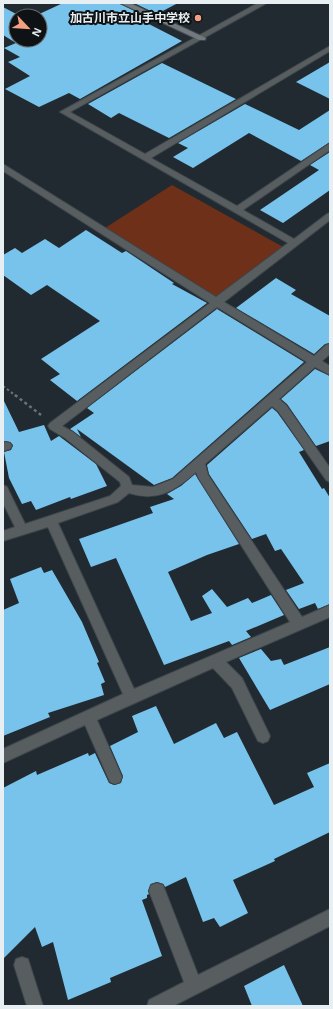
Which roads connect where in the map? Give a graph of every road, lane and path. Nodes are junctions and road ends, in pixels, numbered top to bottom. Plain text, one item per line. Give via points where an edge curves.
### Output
1 (124, 3) edge
2 (263, 3) edge
3 (202, 38) junction
4 (330, 48) edge
5 (330, 146) edge
6 (146, 158) junction
7 (3, 168) edge
8 (237, 210) junction
9 (330, 216) edge
10 (295, 242) junction
11 (216, 302) junction
12 (330, 348) edge
13 (314, 362) junction
14 (330, 371) edge
15 (3, 386) edge
16 (270, 399) junction
17 (54, 426) junction
18 (199, 463) junction
19 (330, 477) edge
20 (127, 488) junction
21 (3, 490) edge
22 (51, 521) junction
23 (22, 530) junction
24 (3, 536) edge
25 (330, 611) edge
26 (299, 624) junction
27 (215, 661) junction
28 (131, 697) junction
29 (89, 717) junction
30 (263, 736) dead end
31 (3, 756) edge
32 (115, 777) dead end
33 (157, 891) dead end
34 (330, 917) edge
35 (22, 965) dead end
36 (194, 986) junction
37 (35, 1006) edge
38 (155, 1006) edge

1 - 3 street
2 - 3 street
3 - 6 street via 64,112
4 - 6 street
5 - 8 street
6 - 8 street
7 - 11 street
8 - 10 street
9 - 10 street
10 - 11 street
11 - 13 street
11 - 17 street
12 - 13 street
13 - 14 street
13 - 16 street
15 - 17 path
16 - 18 street
16 - 19 street via 282,408
17 - 20 street via 126,480
18 - 20 street via 177,482 157,492 142,493
18 - 26 street via 203,476
20 - 22 street via 114,499
21 - 23 street
22 - 23 street
22 - 28 street
23 - 24 street
25 - 26 street
26 - 27 street
27 - 28 street
27 - 30 street via 237,683
28 - 29 street
29 - 31 street
29 - 32 street
33 - 36 street
34 - 36 street
35 - 37 street
36 - 38 street

